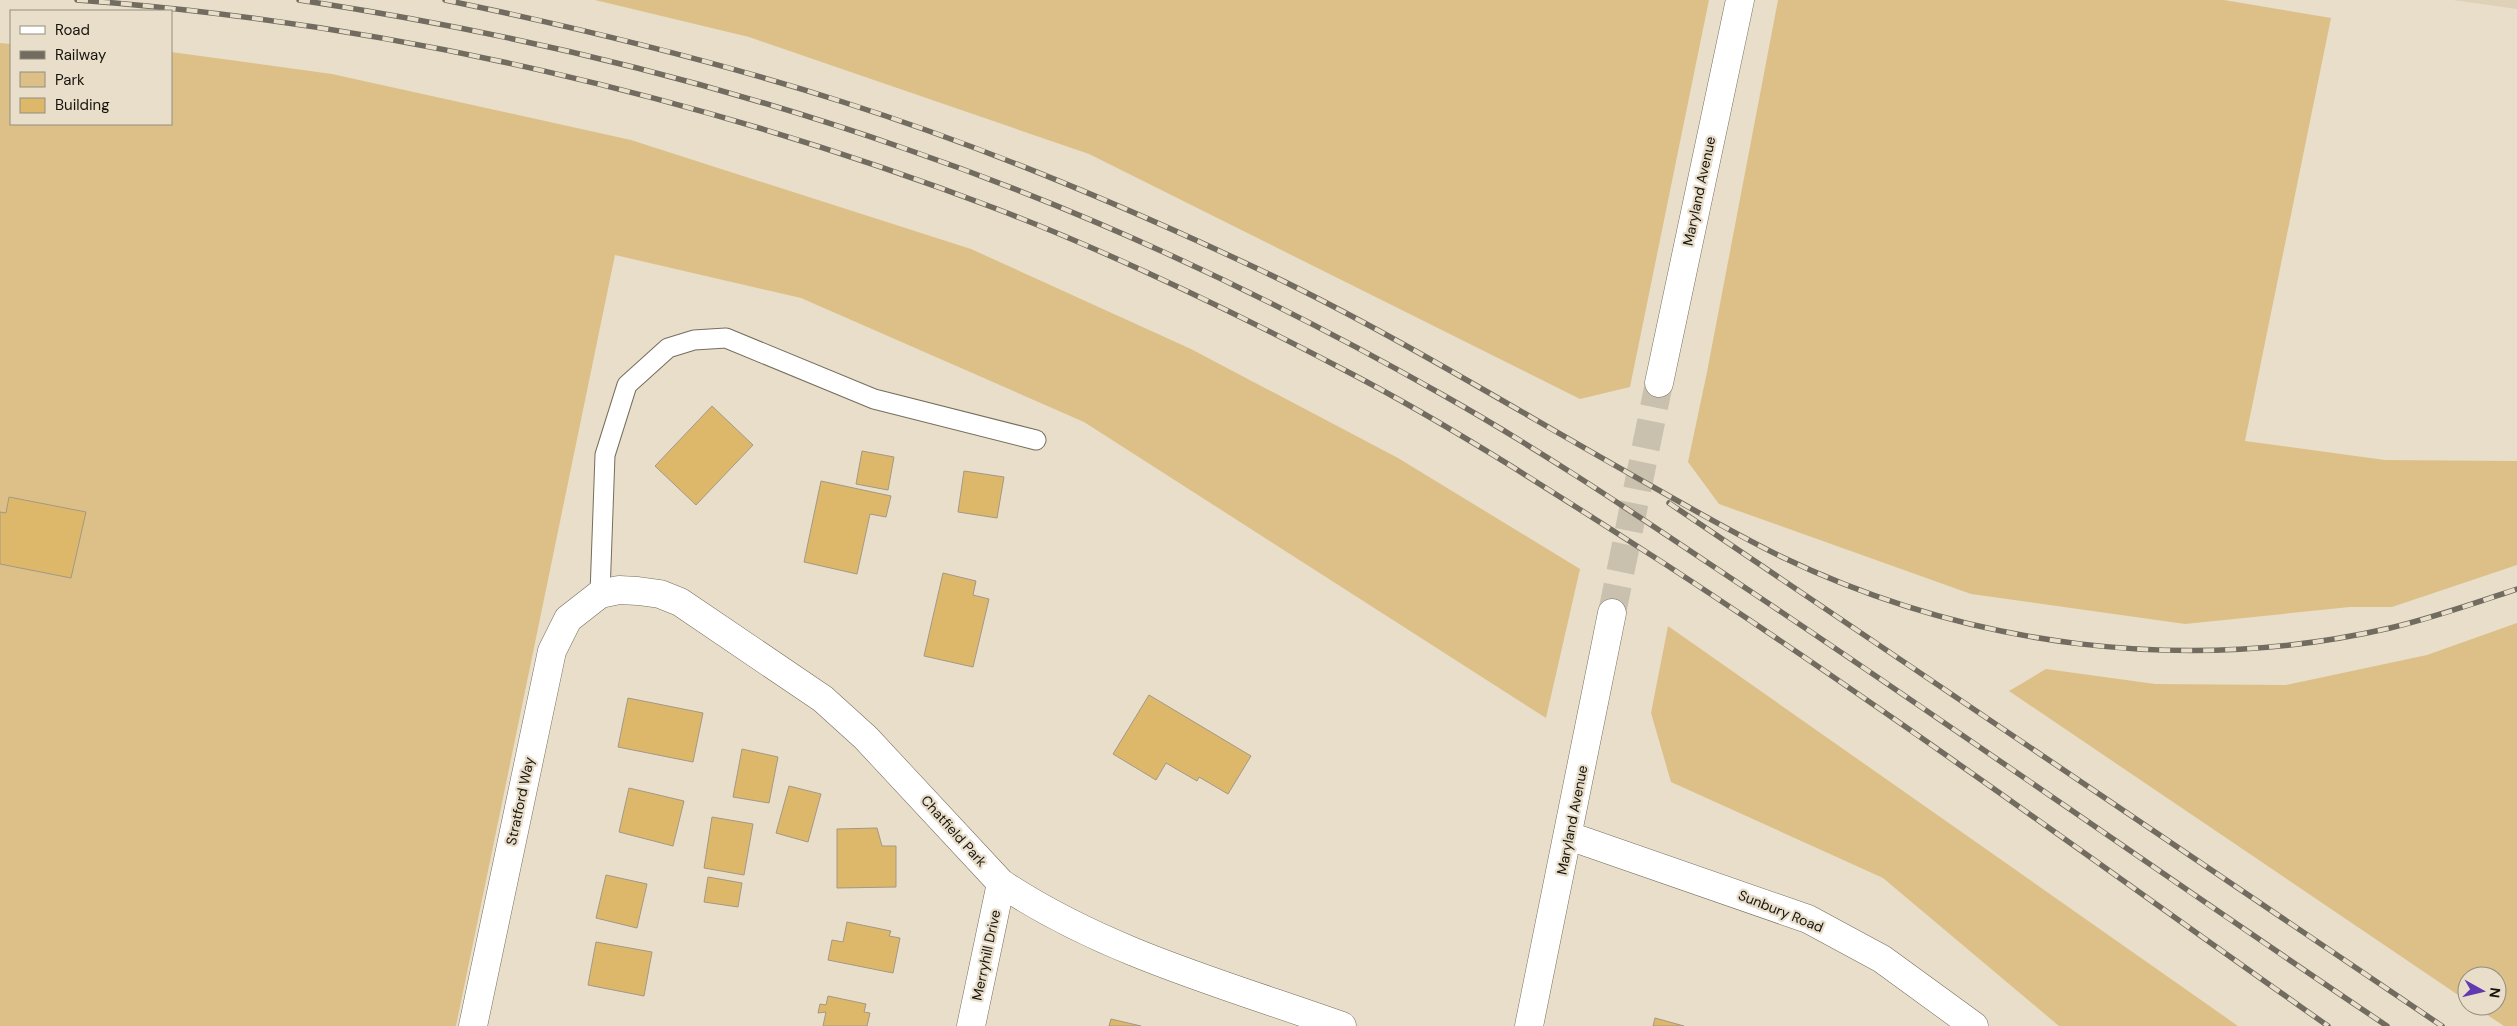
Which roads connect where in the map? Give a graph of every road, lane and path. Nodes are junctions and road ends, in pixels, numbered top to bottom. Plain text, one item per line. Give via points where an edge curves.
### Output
1 (1740, 0) edge
2 (1659, 383) tunnel mouth
3 (1036, 440) dead end
4 (600, 594) junction
5 (1612, 613) tunnel mouth
6 (1569, 836) junction
7 (1001, 883) junction
8 (473, 1026) edge
9 (971, 1026) edge
10 (1342, 1026) edge
11 (1529, 1026) edge
12 (1974, 1026) edge

1 - 2 street, Maryland Avenue
3 - 4 lane via 874,399 726,338 694,340 668,348 626,385 605,455
4 - 7 street, Chatfield Park via 638,590 680,602 823,699 900,772
4 - 8 street, Stratford Way via 568,619 552,651
5 - 6 street, Maryland Avenue
6 - 11 street, Maryland Avenue
6 - 12 street, Sunbury Road via 1808,919 1882,960
7 - 9 street, Merryhill Drive
7 - 10 street, Chatfield Park via 1082,928 1178,970

